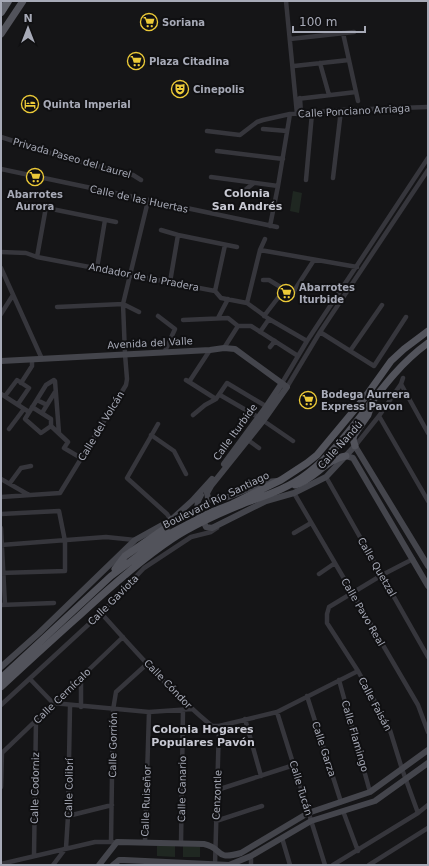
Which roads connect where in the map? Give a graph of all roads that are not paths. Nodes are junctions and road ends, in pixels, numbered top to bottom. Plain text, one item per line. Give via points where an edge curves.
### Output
1 (8, 1) edge
2 (23, 1) edge
3 (286, 1) edge
4 (1, 12) edge
5 (354, 32) dead end
6 (343, 33) junction
7 (1, 34) edge
8 (290, 39) junction
9 (349, 60) junction
10 (320, 63) junction
11 (294, 66) junction
12 (356, 92) junction
13 (329, 95) junction
14 (298, 98) junction
15 (358, 100) dead end
16 (428, 107) edge
17 (341, 110) junction
18 (312, 113) junction
19 (290, 114) junction
20 (299, 114) junction
21 (263, 129) dead end
22 (206, 131) dead end
23 (287, 131) junction
24 (1, 137) edge
25 (217, 151) dead end
26 (428, 158) edge
27 (283, 160) junction
28 (1, 170) edge
29 (428, 170) edge
30 (211, 177) dead end
31 (333, 178) dead end
32 (141, 180) dead end
33 (306, 180) dead end
34 (254, 183) junction
35 (278, 186) junction
36 (241, 193) dead end
37 (148, 201) junction
38 (27, 204) dead end
39 (46, 207) junction
40 (105, 220) junction
41 (116, 222) dead end
42 (270, 226) junction
43 (277, 227) dead end
44 (161, 230) dead end
45 (178, 235) junction
46 (265, 239) dead end
47 (225, 245) junction
48 (237, 247) dead end
49 (260, 250) junction
50 (1, 252) edge
51 (37, 257) junction
52 (314, 260) junction
53 (356, 267) junction
54 (1, 268) edge
55 (97, 268) junction
56 (363, 269) junction
57 (130, 275) junction
58 (263, 280) dead end
59 (170, 282) junction
60 (284, 290) junction
61 (215, 291) junction
62 (13, 295) junction
63 (228, 300) junction
64 (247, 303) junction
65 (123, 304) junction
66 (382, 305) dead end
67 (57, 307) dead end
68 (139, 312) dead end
69 (1, 314) edge
70 (158, 316) dead end
71 (267, 317) junction
72 (406, 317) dead end
73 (218, 318) junction
74 (183, 320) dead end
75 (238, 326) junction
76 (428, 331) edge
77 (260, 332) junction
78 (320, 332) junction
79 (275, 341) junction
80 (307, 341) junction
81 (428, 343) edge
82 (270, 347) dead end
83 (224, 348) junction
84 (210, 350) junction
85 (350, 351) junction
86 (165, 352) junction
87 (125, 354) junction
88 (298, 356) junction
89 (42, 359) junction
90 (32, 360) junction
91 (1, 361) edge
92 (403, 378) dead end
93 (21, 383) junction
94 (401, 384) junction
95 (284, 385) junction
96 (56, 392) junction
97 (3, 395) edge
98 (220, 395) junction
99 (366, 396) junction
100 (216, 399) junction
101 (37, 400) junction
102 (373, 401) junction
103 (18, 404) junction
104 (47, 405) junction
105 (32, 407) junction
106 (268, 408) junction
107 (27, 411) junction
108 (42, 413) junction
109 (193, 414) dead end
110 (379, 416) junction
111 (261, 419) junction
112 (158, 424) dead end
113 (51, 426) junction
114 (9, 429) dead end
115 (59, 433) junction
116 (428, 433) edge
117 (151, 435) junction
118 (246, 439) junction
119 (293, 441) dead end
120 (355, 446) junction
121 (259, 448) dead end
122 (346, 456) junction
123 (81, 458) junction
124 (31, 466) dead end
125 (186, 474) dead end
126 (326, 477) junction
127 (1, 479) edge
128 (281, 480) junction
129 (10, 483) junction
130 (208, 485) junction
131 (288, 486) junction
132 (294, 493) junction
133 (30, 495) junction
134 (1, 497) edge
135 (428, 501) edge
136 (1, 514) edge
137 (237, 515) junction
138 (171, 520) junction
139 (311, 523) junction
140 (1, 528) edge
141 (294, 533) dead end
142 (135, 540) junction
143 (65, 541) junction
144 (1, 545) edge
145 (428, 550) edge
146 (421, 554) junction
147 (413, 559) junction
148 (335, 564) junction
149 (428, 566) edge
150 (2, 573) edge
151 (319, 574) dead end
152 (382, 575) junction
153 (110, 576) junction
154 (428, 586) edge
155 (352, 593) junction
156 (54, 603) dead end
157 (3, 605) edge
158 (102, 613) junction
159 (123, 637) junction
160 (428, 657) edge
161 (148, 663) junction
162 (1, 667) edge
163 (358, 671) junction
164 (1, 678) edge
165 (81, 678) junction
166 (30, 679) junction
167 (339, 680) junction
168 (1, 687) edge
169 (307, 696) junction
170 (53, 703) junction
171 (1, 705) edge
172 (70, 706) junction
173 (81, 707) junction
174 (192, 709) junction
175 (114, 710) junction
176 (183, 710) junction
177 (149, 712) junction
178 (277, 712) junction
179 (245, 719) junction
180 (36, 720) junction
181 (219, 726) junction
182 (428, 732) edge
183 (428, 750) edge
184 (1, 754) edge
185 (428, 763) edge
186 (294, 765) junction
187 (402, 769) junction
188 (261, 776) junction
189 (406, 779) junction
190 (1, 787) edge
191 (217, 790) junction
192 (370, 792) junction
193 (341, 802) junction
194 (112, 805) junction
195 (428, 805) edge
196 (262, 806) dead end
197 (343, 810) junction
198 (308, 813) junction
199 (418, 813) junction
200 (68, 816) junction
201 (216, 821) junction
202 (311, 821) junction
203 (428, 828) edge
204 (282, 838) junction
205 (114, 842) junction
206 (145, 842) junction
207 (181, 844) junction
208 (66, 848) junction
209 (215, 849) junction
210 (358, 851) junction
211 (34, 856) junction
212 (251, 856) junction
213 (147, 863) edge
214 (1, 864) edge
215 (181, 864) edge
216 (215, 864) edge
217 (53, 865) edge
218 (99, 865) edge
219 (113, 865) edge
220 (229, 865) edge
221 (251, 865) edge
222 (290, 865) edge
223 (325, 865) edge
224 (333, 865) edge
225 (369, 865) edge

1 - 4 highway
2 - 7 main road
3 - 8 street
5 - 6 street
6 - 8 street
6 - 9 street
8 - 11 street
9 - 10 street
9 - 12 street
10 - 11 street
10 - 13 street
11 - 14 street
12 - 13 street
12 - 15 street
13 - 14 street
14 - 20 street
16 - 17 street, Calle Ponciano Arriaga
17 - 18 street, Calle Ponciano Arriaga
17 - 31 street
18 - 20 street, Calle Ponciano Arriaga
18 - 33 street
19 - 20 street, Calle Ponciano Arriaga
19 - 22 street, Calle Ponciano Arriaga via 257,122 238,136
19 - 23 street
21 - 23 street
23 - 27 street
24 - 32 street, Privada Paseo del Laurel via 66,158 134,175
25 - 27 street
26 - 53 street, Calle Iturbide
27 - 35 street
28 - 37 street, Calle de las Huertas
29 - 56 street, Calle Iturbide
30 - 34 street
34 - 35 street
34 - 36 street
35 - 42 street
37 - 42 street, Calle de las Huertas
37 - 57 street, Calle del Volcán
38 - 39 street
39 - 40 street
39 - 51 street
40 - 41 street
40 - 55 street
42 - 43 street, Calle de las Huertas
44 - 45 street
45 - 47 street
45 - 59 street
46 - 49 street
47 - 48 street
47 - 61 street
49 - 52 street
49 - 64 street
50 - 51 street, Andador de la Pradera via 26,253
51 - 55 street, Andador de la Pradera
52 - 53 street
52 - 60 street via 292,294
53 - 56 street
53 - 80 street, Calle Iturbide
54 - 62 street
55 - 57 street, Andador de la Pradera
56 - 78 street, Calle Iturbide
57 - 59 street, Andador de la Pradera
57 - 65 street, Calle del Volcán
58 - 60 street via 269,280
59 - 61 street, Andador de la Pradera
60 - 71 street
61 - 63 street, Andador de la Pradera via 220,298
62 - 69 street
62 - 89 street
63 - 64 street, Andador de la Pradera
63 - 73 street
64 - 71 street, Andador de la Pradera
65 - 67 street
65 - 68 street
65 - 87 street, Calle del Volcán
66 - 85 street
70 - 86 street via 175,329
71 - 77 street
71 - 80 street, Andador de la Pradera
72 - 85 street via 374,366
73 - 74 street
73 - 75 street via 228,318
75 - 77 street via 251,326
75 - 83 street
76 - 99 main road, Boulevard Río Santiago via 391,361
77 - 79 street
78 - 85 street
78 - 95 street, Calle Iturbide
79 - 82 street
79 - 88 street
80 - 88 street, Calle Iturbide
81 - 102 main road, Boulevard Río Santiago via 398,369
83 - 84 street, Avenida del Valle
83 - 95 street, Avenida del Valle via 235,349
84 - 86 street, Avenida del Valle
84 - 100 street via 188,381
86 - 87 street, Avenida del Valle
87 - 89 street, Avenida del Valle
87 - 123 street, Calle del Volcán via 126,385
88 - 95 street, Calle Iturbide
89 - 90 street, Avenida del Valle
90 - 91 street, Avenida del Valle
90 - 93 street via 32,366
92 - 94 street, Calle Ñandú
93 - 97 street via 17,380
93 - 103 street via 29,388
94 - 110 street, Calle Ñandú
94 - 116 street
95 - 106 street, Calle Iturbide
96 - 101 street via 55,381 52,380
96 - 104 street
96 - 115 street
97 - 103 street
98 - 100 street
98 - 106 street via 227,383
98 - 111 street
99 - 102 main road
99 - 128 main road, Boulevard Río Santiago via 317,455
100 - 109 street
101 - 104 street
101 - 105 street
102 - 120 main road via 368,415 354,435
102 - 131 main road, Boulevard Río Santiago via 328,456
103 - 107 street
104 - 108 street
105 - 107 street
105 - 108 street
106 - 111 street, Calle Iturbide
107 - 113 street via 26,420 41,432
107 - 114 street
108 - 113 street via 51,419
110 - 120 street, Calle Ñandú
110 - 135 street
111 - 118 street, Calle Iturbide
111 - 119 street
112 - 117 street
113 - 115 street
115 - 123 street via 68,442 64,448
117 - 125 street via 174,451
117 - 138 street via 127,478
118 - 121 street
118 - 130 street, Calle Iturbide
120 - 122 street, Calle Ñandú
120 - 146 street
122 - 126 street, Calle Ñandú
122 - 131 main road via 338,457 306,481
122 - 147 street via 354,458
123 - 133 street, Calle del Volcán via 60,493
124 - 129 street via 21,468
126 - 132 street, Calle Ñandú
126 - 152 street, Calle Quetzal
127 - 129 street
128 - 130 street via 266,482 217,501 208,498
128 - 153 main road, Boulevard Río Santiago via 232,504 209,512 163,537
129 - 133 street
130 - 137 street, Calle Ñandú via 197,501 197,508 206,527 212,528
130 - 138 street, Calle Iturbide
131 - 168 main road, Boulevard Río Santiago via 229,510 172,539 118,580
132 - 137 street, Calle Ñandú via 266,500
132 - 139 street, Calle Pavo Real
133 - 134 street
136 - 143 street via 59,511
137 - 158 street, Calle Gaviota via 211,532 191,536 144,568
138 - 142 street, Calle Iturbide
138 - 153 main road via 167,527 126,556
139 - 141 street
139 - 148 street, Calle Pavo Real
140 - 144 street
142 - 143 street via 106,537
142 - 162 street, Calle Iturbide via 39,634
143 - 144 street
143 - 150 street via 65,571
144 - 150 street
145 - 146 street
146 - 147 street
146 - 149 street
147 - 152 street
147 - 154 street
148 - 151 street
148 - 155 street, Calle Pavo Real
150 - 157 street
152 - 155 street
152 - 160 street, Calle Quetzal
153 - 164 main road, Boulevard Río Santiago
155 - 163 street, Calle Faisán via 329,607 327,623
155 - 182 street, Calle Pavo Real via 418,705
156 - 157 street
158 - 159 street, Calle Cóndor
158 - 166 street, Calle Gaviota
159 - 161 street, Calle Cóndor
159 - 165 street, Calle Cernícalo
161 - 174 street, Calle Cóndor
161 - 175 street, Calle Gorrión via 116,692
163 - 167 street
163 - 187 street, Calle Faisán via 389,727
165 - 170 street, Calle Cernícalo
165 - 173 street
166 - 170 street
166 - 171 street, Calle Gaviota
167 - 169 street
167 - 192 street, Calle Flamingo
169 - 178 street
169 - 193 street, Calle Garza
170 - 172 street
170 - 180 street, Calle Cernícalo
172 - 173 street
172 - 200 street, Calle Colibrí
173 - 175 street
174 - 176 street
174 - 181 street, Calle Cóndor via 212,726
175 - 177 street
175 - 194 street, Calle Gorrión
176 - 177 street
176 - 207 street, Calle Canario
177 - 206 street, Calle Ruiseñor
178 - 179 street
178 - 186 street, Calle Tucán
179 - 181 street
179 - 188 street
180 - 184 street, Calle Cernícalo
180 - 211 street, Calle Codorniz
181 - 191 street, Cenzontle
183 - 187 street
184 - 190 street
185 - 189 street
186 - 188 street
186 - 198 street, Calle Tucán
187 - 189 street, Calle Faisán
187 - 192 street
188 - 191 street
189 - 197 street via 375,801
189 - 199 street, Calle Faisán
191 - 201 street, Cenzontle
192 - 193 street
193 - 198 street
194 - 200 street
194 - 205 street, Calle Gorrión
195 - 199 street
196 - 201 street
197 - 202 street
197 - 210 street
198 - 202 street, Calle Tucán
198 - 209 street via 241,853 224,856
199 - 210 street
200 - 208 street, Calle Colibrí
201 - 209 street, Cenzontle
202 - 204 street
202 - 223 street, Calle Tucán
203 - 225 street
204 - 212 street
204 - 222 street
205 - 206 street
205 - 208 street via 95,842
205 - 218 street
206 - 207 street
207 - 209 street via 204,844
208 - 211 street
208 - 217 street
209 - 216 street, Cenzontle
210 - 224 street
211 - 214 street
212 - 220 street
212 - 221 street
213 - 215 street
213 - 219 street via 119,860
215 - 216 street
216 - 220 street

